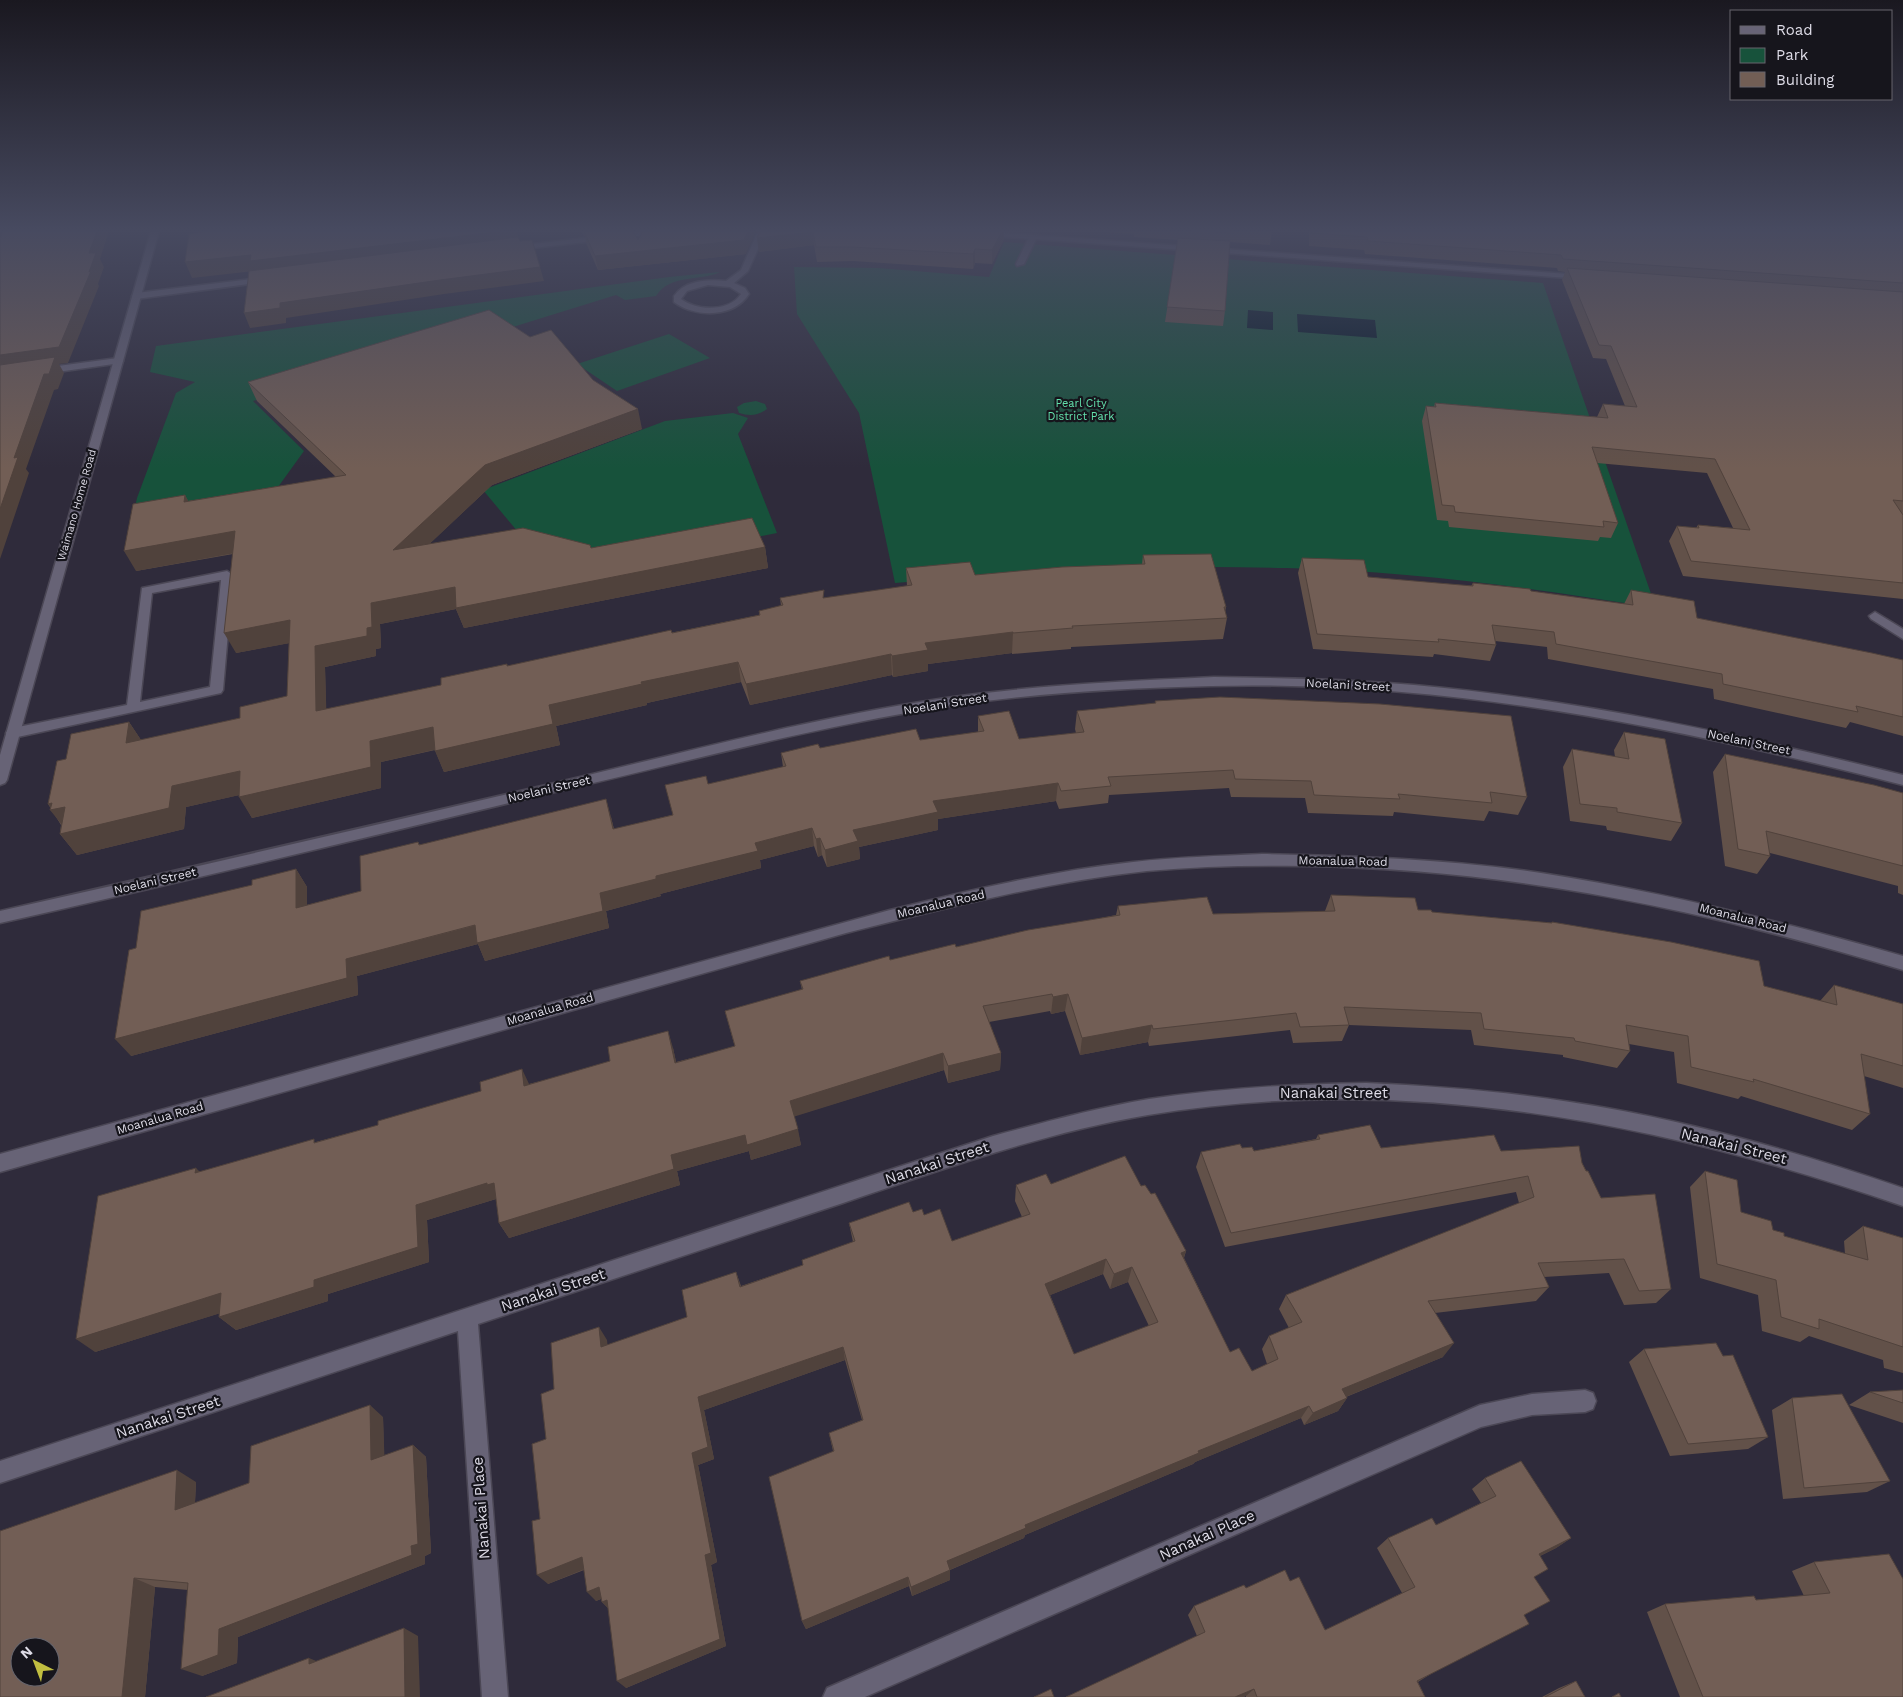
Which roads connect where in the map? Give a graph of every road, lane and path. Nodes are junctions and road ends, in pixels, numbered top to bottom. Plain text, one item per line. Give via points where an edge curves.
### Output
1 (132, 310) edge
2 (118, 361) junction
3 (36, 372) edge
4 (1875, 616) dead end
5 (1903, 635) edge
6 (133, 708) junction
7 (13, 733) junction
8 (0, 780) edge
9 (1903, 780) edge
10 (0, 917) edge
11 (1903, 963) edge
12 (0, 1163) edge
13 (1903, 1197) edge
14 (467, 1318) junction
15 (1585, 1401) dead end
16 (0, 1472) edge
17 (495, 1697) edge
18 (836, 1697) edge

1 - 2 street, Waimano Home Road
2 - 3 street
2 - 7 street, Waimano Home Road
4 - 5 street
6 - 6 street via 216,690 227,575 146,591
6 - 7 street
7 - 8 street, Waimano Home Road
9 - 10 street, Noelani Street via 1728,736 1511,700 1294,682 1119,685 950,702 851,720
11 - 12 street, Moanalua Road via 1748,919 1574,882 1400,863 1318,860 1166,864 1096,872 948,901
13 - 14 street, Nanakai Street via 1798,1162 1721,1141 1550,1107 1461,1096 1365,1091 1272,1094 1168,1104 1082,1120 993,1144
14 - 16 street, Nanakai Street
14 - 17 street, Nanakai Place
15 - 18 street, Nanakai Place via 1547,1401 1480,1416

